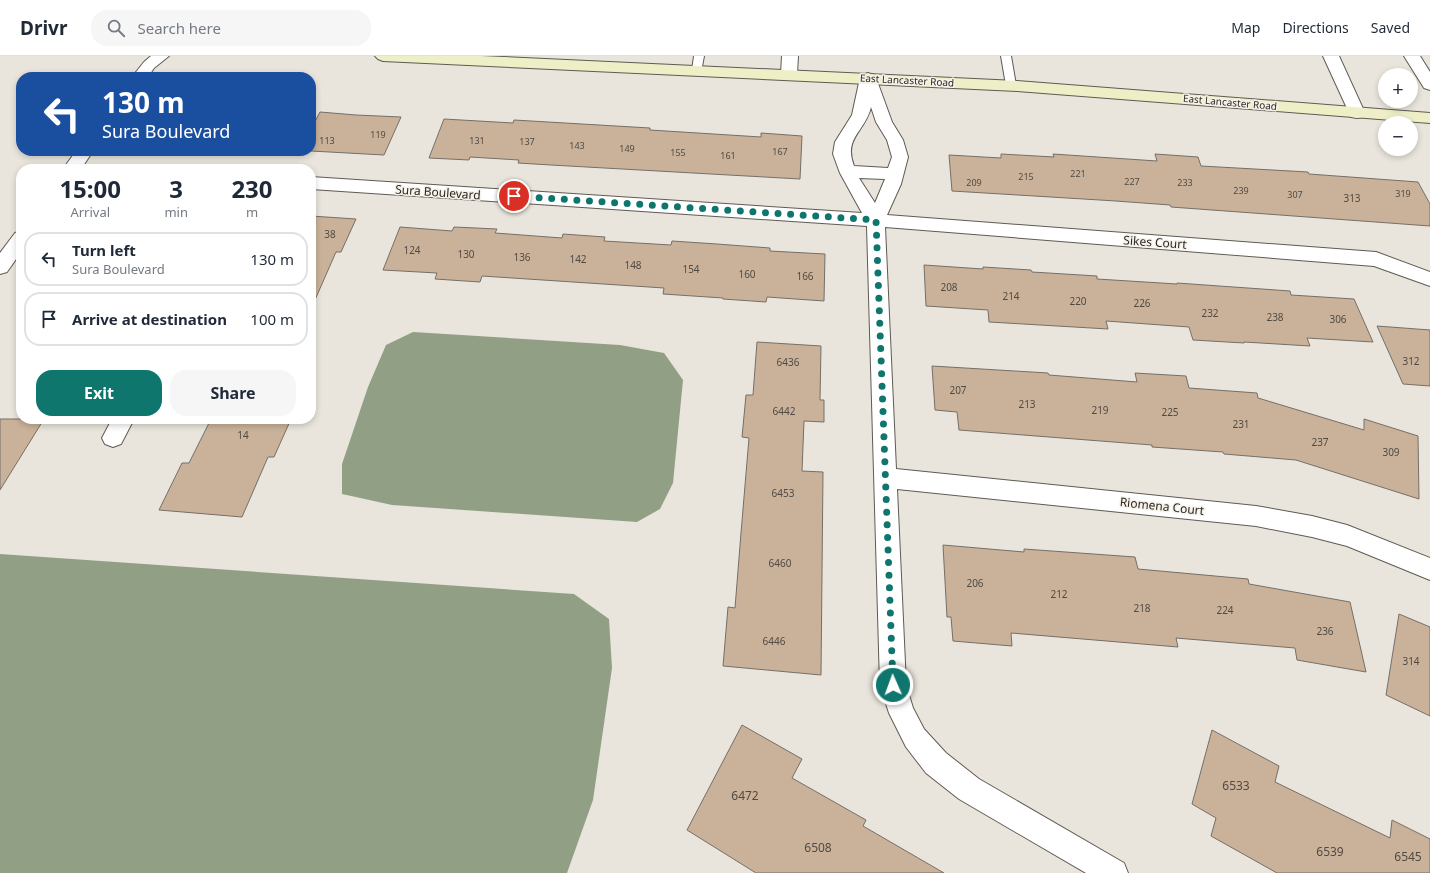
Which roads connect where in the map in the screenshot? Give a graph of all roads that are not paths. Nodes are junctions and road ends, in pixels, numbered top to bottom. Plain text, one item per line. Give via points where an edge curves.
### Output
1 (161, 56) edge
2 (383, 56) edge
3 (790, 56) edge
4 (1006, 56) edge
5 (1331, 56) edge
6 (1412, 56) edge
7 (698, 63) edge
8 (144, 72) edge
9 (789, 74) junction
10 (868, 78) junction
11 (1011, 85) junction
12 (1430, 85) edge
13 (1357, 113) junction
14 (1430, 118) edge
15 (848, 171) junction
16 (895, 174) junction
17 (316, 184) edge
18 (876, 220) junction
19 (16, 245) edge
20 (0, 267) edge
21 (1430, 279) edge
22 (121, 424) edge
23 (113, 438) dead end
24 (886, 478) junction
25 (1430, 569) edge
26 (1114, 873) edge

1 - 8 street
2 - 7 street, East Lancaster Road
3 - 9 street
4 - 11 lane
5 - 13 street
6 - 12 street
7 - 9 street, East Lancaster Road
9 - 10 street, East Lancaster Road
10 - 11 street, East Lancaster Road
10 - 15 street via 859,118 842,145 843,160
10 - 16 street via 884,122 899,150 900,157
11 - 13 street, East Lancaster Road
13 - 14 street, East Lancaster Road
15 - 16 street
15 - 18 street
16 - 18 street
17 - 18 street, Sura Boulevard
18 - 21 street, Sikes Court via 1376,259
18 - 24 street
19 - 20 street
22 - 23 street
24 - 25 street, Riomena Court via 1245,514 1290,521 1387,550
24 - 26 street via 893,685 902,713 915,738 936,763 970,789

